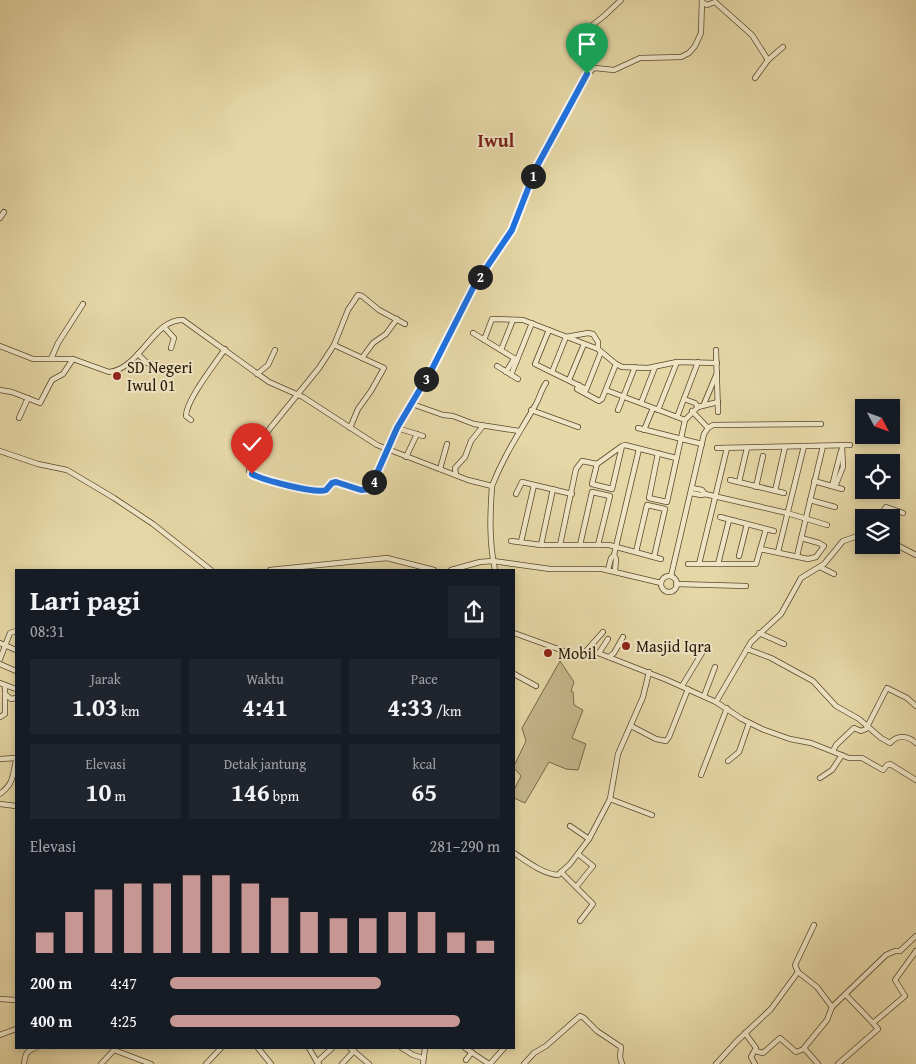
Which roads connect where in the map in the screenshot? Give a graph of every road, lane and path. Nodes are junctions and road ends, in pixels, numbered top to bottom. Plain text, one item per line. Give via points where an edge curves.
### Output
1 (621, 0) edge
2 (702, 1) edge
3 (590, 27) dead end
4 (783, 47) dead end
5 (768, 60) junction
6 (755, 78) dead end
7 (4, 212) dead end
8 (0, 218) edge
9 (83, 304) dead end
10 (397, 319) junction
11 (513, 320) junction
12 (532, 323) junction
13 (405, 324) dead end
14 (164, 327) junction
15 (549, 330) junction
16 (473, 333) dead end
17 (566, 337) junction
18 (484, 340) junction
19 (584, 344) junction
20 (334, 345) junction
21 (0, 346) edge
22 (171, 348) dead end
23 (225, 349) junction
24 (275, 350) dead end
25 (501, 350) junction
26 (599, 350) junction
27 (716, 350) dead end
28 (138, 354) junction
29 (362, 358) junction
30 (51, 359) junction
31 (72, 359) junction
32 (516, 360) junction
33 (677, 362) junction
34 (698, 362) junction
35 (717, 363) junction
36 (616, 364) junction
37 (154, 365) dead end
38 (497, 366) dead end
39 (635, 367) junction
40 (655, 367) junction
41 (506, 372) junction
42 (552, 372) junction
43 (717, 372) junction
44 (257, 374) junction
45 (511, 375) junction
46 (518, 379) dead end
47 (569, 380) junction
48 (546, 383) dead end
49 (0, 390) edge
50 (606, 390) junction
51 (585, 391) junction
52 (297, 394) junction
53 (623, 397) junction
54 (28, 398) junction
55 (684, 399) junction
56 (718, 402) junction
57 (412, 404) junction
58 (641, 404) junction
59 (704, 404) junction
60 (698, 407) junction
61 (653, 408) junction
62 (531, 410) junction
63 (618, 410) dead end
64 (658, 410) junction
65 (692, 411) junction
66 (718, 412) dead end
67 (677, 417) junction
68 (19, 418) dead end
69 (191, 420) dead end
70 (685, 420) junction
71 (821, 424) dead end
72 (483, 426) junction
73 (578, 427) dead end
74 (350, 428) junction
75 (397, 428) junction
76 (638, 428) dead end
77 (708, 428) junction
78 (644, 430) junction
79 (519, 431) junction
80 (416, 434) junction
81 (423, 436) dead end
82 (680, 439) junction
83 (447, 444) dead end
84 (702, 444) junction
85 (622, 446) junction
86 (804, 446) junction
87 (822, 446) junction
88 (842, 446) junction
89 (850, 446) dead end
90 (785, 447) junction
91 (717, 448) dead end
92 (727, 448) junction
93 (747, 448) junction
94 (639, 449) junction
95 (387, 450) junction
96 (0, 451) edge
97 (658, 453) junction
98 (764, 456) dead end
99 (406, 457) junction
100 (676, 458) junction
101 (597, 464) junction
102 (440, 469) junction
103 (456, 475) junction
104 (730, 480) dead end
105 (814, 481) junction
106 (739, 482) junction
107 (534, 485) junction
108 (492, 486) junction
109 (834, 486) junction
110 (756, 487) junction
111 (553, 489) junction
112 (842, 489) dead end
113 (691, 490) junction
114 (774, 491) junction
115 (784, 493) dead end
116 (516, 494) dead end
117 (572, 494) junction
118 (715, 496) junction
119 (810, 500) junction
120 (835, 507) dead end
121 (900, 512) edge
122 (787, 513) junction
123 (903, 513) dead end
124 (720, 517) dead end
125 (806, 519) junction
126 (729, 520) junction
127 (747, 524) junction
128 (827, 525) dead end
129 (766, 529) junction
130 (774, 531) dead end
131 (855, 537) edge
132 (801, 538) junction
133 (511, 541) dead end
134 (521, 542) junction
135 (541, 544) junction
136 (560, 545) junction
137 (580, 545) junction
138 (598, 545) junction
139 (616, 547) junction
140 (900, 547) edge
141 (760, 549) junction
142 (636, 552) junction
143 (778, 552) junction
144 (614, 555) junction
145 (916, 555) edge
146 (739, 556) dead end
147 (797, 556) junction
148 (654, 557) junction
149 (661, 559) dead end
150 (493, 561) junction
151 (688, 564) dead end
152 (699, 564) junction
153 (718, 564) junction
154 (820, 567) junction
155 (210, 569) edge
156 (280, 569) edge
157 (430, 569) edge
158 (455, 569) edge
159 (495, 569) edge
160 (608, 570) junction
161 (615, 571) junction
162 (834, 574) dead end
163 (671, 576) junction
164 (661, 583) junction
165 (676, 584) junction
166 (746, 586) dead end
167 (15, 631) edge
168 (603, 632) dead end
169 (515, 633) edge
170 (759, 634) junction
171 (623, 637) dead end
172 (608, 640) dead end
173 (0, 643) edge
174 (784, 644) dead end
175 (6, 645) junction
176 (747, 649) junction
177 (15, 650) edge
178 (586, 652) junction
179 (599, 653) junction
180 (702, 654) dead end
181 (610, 657) junction
182 (0, 659) edge
183 (0, 664) edge
184 (715, 667) dead end
185 (15, 671) edge
186 (649, 672) junction
187 (515, 675) edge
188 (3, 684) edge
189 (536, 686) dead end
190 (682, 686) junction
191 (688, 689) junction
192 (15, 690) edge
193 (5, 694) junction
194 (704, 696) junction
195 (15, 698) edge
196 (716, 702) junction
197 (916, 706) edge
198 (727, 708) junction
199 (0, 717) edge
200 (749, 723) junction
201 (631, 726) junction
202 (867, 727) junction
203 (916, 743) edge
204 (833, 751) junction
205 (842, 755) junction
206 (0, 759) edge
207 (15, 759) edge
208 (728, 761) dead end
209 (15, 764) edge
210 (701, 775) dead end
211 (820, 778) dead end
212 (916, 780) edge
213 (0, 794) edge
214 (610, 799) junction
215 (0, 804) edge
216 (15, 806) edge
217 (652, 815) dead end
218 (570, 826) dead end
219 (589, 840) junction
220 (515, 854) edge
221 (578, 854) junction
222 (561, 872) junction
223 (577, 886) junction
224 (580, 921) dead end
225 (814, 925) dead end
226 (916, 936) edge
227 (916, 951) edge
228 (798, 972) junction
229 (846, 995) junction
230 (0, 999) edge
231 (15, 1000) edge
232 (832, 1007) junction
233 (873, 1023) junction
234 (15, 1028) edge
235 (745, 1033) junction
236 (0, 1035) edge
237 (31, 1049) edge
238 (221, 1049) edge
239 (259, 1049) edge
240 (310, 1049) edge
241 (331, 1049) edge
242 (352, 1049) edge
243 (404, 1049) edge
244 (467, 1049) edge
245 (503, 1049) edge
246 (804, 1049) junction
247 (755, 1051) junction
248 (472, 1052) junction
249 (466, 1060) dead end
250 (423, 1061) edge
251 (318, 1063) edge
252 (24, 1064) edge
253 (101, 1064) edge
254 (151, 1064) edge
255 (206, 1064) edge
256 (271, 1064) edge
257 (342, 1064) edge
258 (368, 1064) edge
259 (489, 1064) edge
260 (524, 1064) edge
261 (622, 1064) edge
262 (716, 1064) edge
263 (755, 1064) edge
264 (818, 1064) edge
265 (838, 1064) edge

1 - 3 street
2 - 5 street via 707,5 715,2 755,39
2 - 57 street via 701,33 689,53 681,57 640,58 614,70 595,68 587,74 536,168 512,230 474,286
4 - 5 street
5 - 6 street
7 - 8 street
9 - 30 street
10 - 13 street
10 - 20 street via 358,295 348,310
10 - 29 street
11 - 12 street
11 - 18 street via 492,319
11 - 25 street
12 - 15 street
12 - 32 street
14 - 22 street via 174,338
14 - 23 street via 183,320
14 - 28 street
15 - 17 street
15 - 42 street via 535,364
16 - 18 street
17 - 19 street
17 - 26 street via 593,334
17 - 42 street
18 - 25 street
19 - 26 street
19 - 47 street
20 - 29 street
20 - 52 street
21 - 30 street via 33,359
23 - 44 street
23 - 69 street via 187,408 186,416
24 - 44 street via 268,365
25 - 32 street
26 - 36 street
26 - 51 street
27 - 35 street
28 - 31 street via 122,368 109,372
28 - 37 street
29 - 74 street via 384,368
30 - 31 street
31 - 54 street via 63,374 52,380 40,402
32 - 41 street
32 - 45 street
33 - 34 street
33 - 40 street
33 - 64 street
34 - 35 street
34 - 55 street
35 - 43 street
36 - 39 street
36 - 50 street
38 - 41 street
39 - 40 street
39 - 53 street
40 - 58 street
41 - 45 street
42 - 47 street
43 - 56 street
43 - 59 street
44 - 52 street via 277,387
45 - 46 street
47 - 51 street via 579,385 576,389
48 - 62 street
49 - 54 street
50 - 51 street via 599,401
50 - 53 street
52 - 74 street
52 - 95 street via 262,438 249,471 252,474 317,491 326,490 336,482 368,490
53 - 58 street
53 - 63 street
54 - 68 street
55 - 60 street
55 - 67 street
56 - 59 street
56 - 66 street
57 - 72 street
57 - 75 street
58 - 61 street
59 - 60 street
60 - 65 street
61 - 64 street
61 - 78 street
62 - 73 street
62 - 79 street
64 - 67 street
65 - 70 street
65 - 77 street
67 - 70 street
70 - 82 street
71 - 77 street via 713,425
72 - 79 street
72 - 103 street via 455,468
74 - 95 street
75 - 80 street
75 - 95 street
76 - 78 street
77 - 84 street
78 - 82 street
79 - 108 street
80 - 81 street
80 - 99 street
82 - 84 street
82 - 100 street
83 - 102 street
84 - 113 street
85 - 94 street
85 - 101 street
85 - 101 street via 612,489 592,484
86 - 87 street
86 - 90 street
86 - 122 street
87 - 88 street
87 - 105 street
88 - 89 street
88 - 109 street
90 - 93 street
90 - 114 street
91 - 92 street
92 - 93 street
92 - 118 street
93 - 106 street
94 - 97 street
94 - 139 street
95 - 99 street
96 - 155 street via 67,470 153,524
97 - 100 street
97 - 100 street via 650,498 667,502
98 - 110 street
99 - 102 street
101 - 117 street via 582,461 576,469
102 - 103 street
103 - 108 street
104 - 106 street
105 - 109 street
105 - 119 street
106 - 110 street
107 - 111 street
107 - 116 street via 522,482
107 - 134 street
108 - 150 street via 490,524
109 - 112 street
110 - 114 street
111 - 117 street
111 - 135 street
113 - 118 street
113 - 163 street
114 - 115 street
117 - 136 street
118 - 122 street
118 - 152 street
119 - 120 street
119 - 125 street
121 - 123 street
122 - 125 street
122 - 143 street
124 - 126 street
125 - 128 street
125 - 132 street
126 - 127 street
126 - 153 street
127 - 129 street
127 - 146 street
129 - 130 street
129 - 141 street
131 - 154 street via 843,541
132 - 147 street
132 - 147 street via 824,546 816,556 808,559
133 - 134 street
134 - 135 street
135 - 136 street
136 - 137 street
137 - 138 street
137 - 138 street via 592,492 610,496
138 - 139 street
139 - 142 street
139 - 144 street
140 - 145 street
141 - 143 street
141 - 153 street via 756,564
142 - 148 street
142 - 148 street via 647,505 665,509
143 - 147 street
144 - 160 street
144 - 161 street
148 - 149 street
150 - 158 street
150 - 159 street
150 - 160 street via 550,569
151 - 152 street
152 - 153 street
154 - 162 street
154 - 170 street via 802,578 780,614
156 - 157 street via 387,558
160 - 161 street
161 - 164 street
163 - 164 street via 664,577
163 - 165 street
164 - 165 street via 666,591 673,590
165 - 166 street
167 - 175 street via 10,633
168 - 178 street
169 - 178 street via 572,654
170 - 174 street
170 - 176 street
171 - 181 street
172 - 179 street
173 - 175 street
175 - 177 street
175 - 182 street
176 - 196 street
176 - 202 street via 771,658 813,682 836,706
178 - 179 street
179 - 181 street
180 - 190 street
181 - 186 street
183 - 185 street
184 - 194 street
186 - 190 street
186 - 201 street
187 - 189 street
188 - 192 street
188 - 193 street
190 - 191 street
191 - 194 street
191 - 201 street via 666,741
193 - 195 street
193 - 199 street via 5,714
194 - 196 street
196 - 198 street
197 - 202 street via 887,688
198 - 200 street
198 - 210 street
200 - 204 street
200 - 208 street via 739,752
201 - 214 street via 618,754
202 - 203 street via 890,743 898,736 911,738
202 - 204 street via 861,731 853,728
204 - 205 street
205 - 211 street via 832,770
205 - 212 street via 864,759 883,770 890,764
206 - 207 street
209 - 213 street via 11,783
214 - 217 street
214 - 219 street
215 - 216 street
218 - 219 street
219 - 221 street
220 - 222 street via 545,872 556,876
221 - 222 street
221 - 223 street via 593,866
222 - 223 street
223 - 224 street via 593,904
225 - 228 street via 796,962
226 - 229 street via 900,951 886,956
227 - 233 street via 895,980 905,996
228 - 232 street via 817,987
228 - 235 street via 770,1009
229 - 232 street
229 - 233 street
230 - 231 street
232 - 246 street via 827,1020
233 - 265 street via 878,1029
234 - 236 street
235 - 247 street via 756,1046
235 - 262 street
237 - 252 street via 24,1056
238 - 255 street
239 - 256 street
240 - 251 street
241 - 251 street
242 - 257 street
242 - 258 street
243 - 250 street
244 - 248 street
245 - 259 street
246 - 247 street via 796,1052 780,1038 763,1052
246 - 264 street
247 - 263 street via 751,1059
248 - 249 street
248 - 259 street
253 - 254 street via 114,1050
260 - 261 street via 580,1016 620,1047

